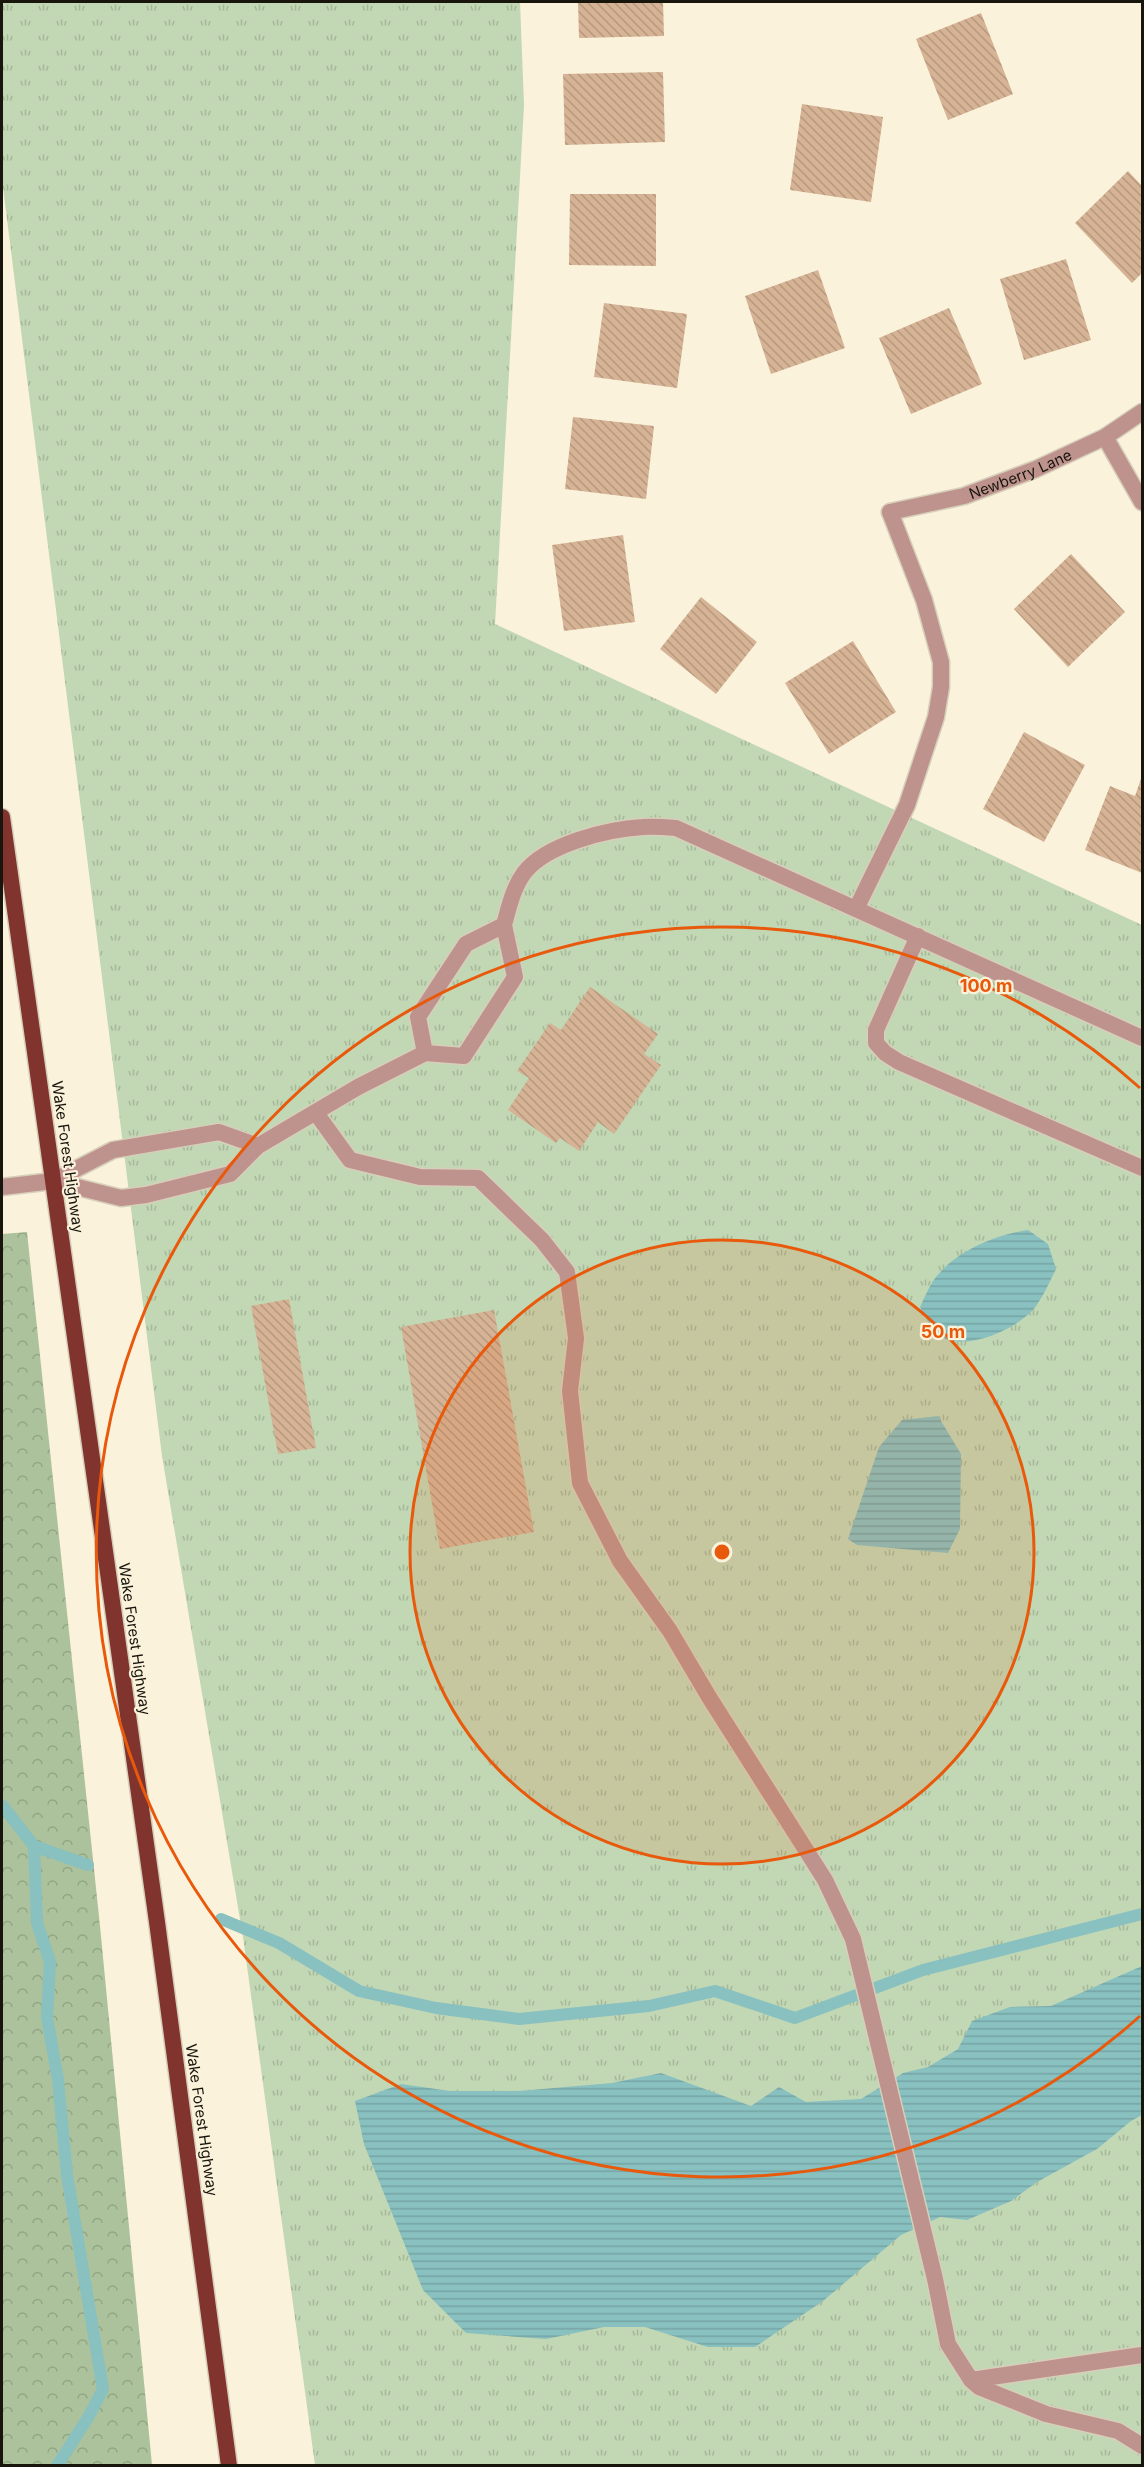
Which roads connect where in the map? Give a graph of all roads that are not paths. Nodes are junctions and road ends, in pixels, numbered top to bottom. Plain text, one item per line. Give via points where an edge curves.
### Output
1 (1143, 412) edge
2 (1105, 437) junction
3 (1143, 502) edge
4 (2, 817) edge
5 (856, 909) junction
6 (504, 924) junction
7 (918, 936) junction
8 (1143, 1038) edge
9 (425, 1053) junction
10 (316, 1113) junction
11 (258, 1146) junction
12 (1143, 1168) edge
13 (53, 1181) junction
14 (2, 1187) edge
15 (1143, 2355) edge
16 (971, 2380) junction
17 (1143, 2446) edge
18 (229, 2466) edge

1 - 2 street, Newberry Lane
2 - 3 street
2 - 5 street, Newberry Lane via 964,496 890,512 924,600 941,662 941,687 936,717 907,805
4 - 13 highway, Wake Forest Highway
5 - 6 street via 676,828 643,827 599,834 539,858 524,873 513,893
5 - 7 street
6 - 9 street via 466,944 418,1017
6 - 9 street via 515,977 464,1056
7 - 8 street
7 - 12 street via 876,1030 876,1043 885,1053
9 - 10 street
10 - 11 street
10 - 16 street via 350,1160 420,1177 478,1178 542,1240 567,1272 576,1338 570,1391 580,1483 620,1561 670,1631 825,1880 853,1939 936,2279 948,2344
11 - 13 street via 219,1132 142,1144 113,1150
11 - 13 street via 230,1174 146,1195 121,1198
13 - 14 street
13 - 18 highway, Wake Forest Highway
15 - 16 street
16 - 17 street via 979,2387 1046,2414 1118,2431

